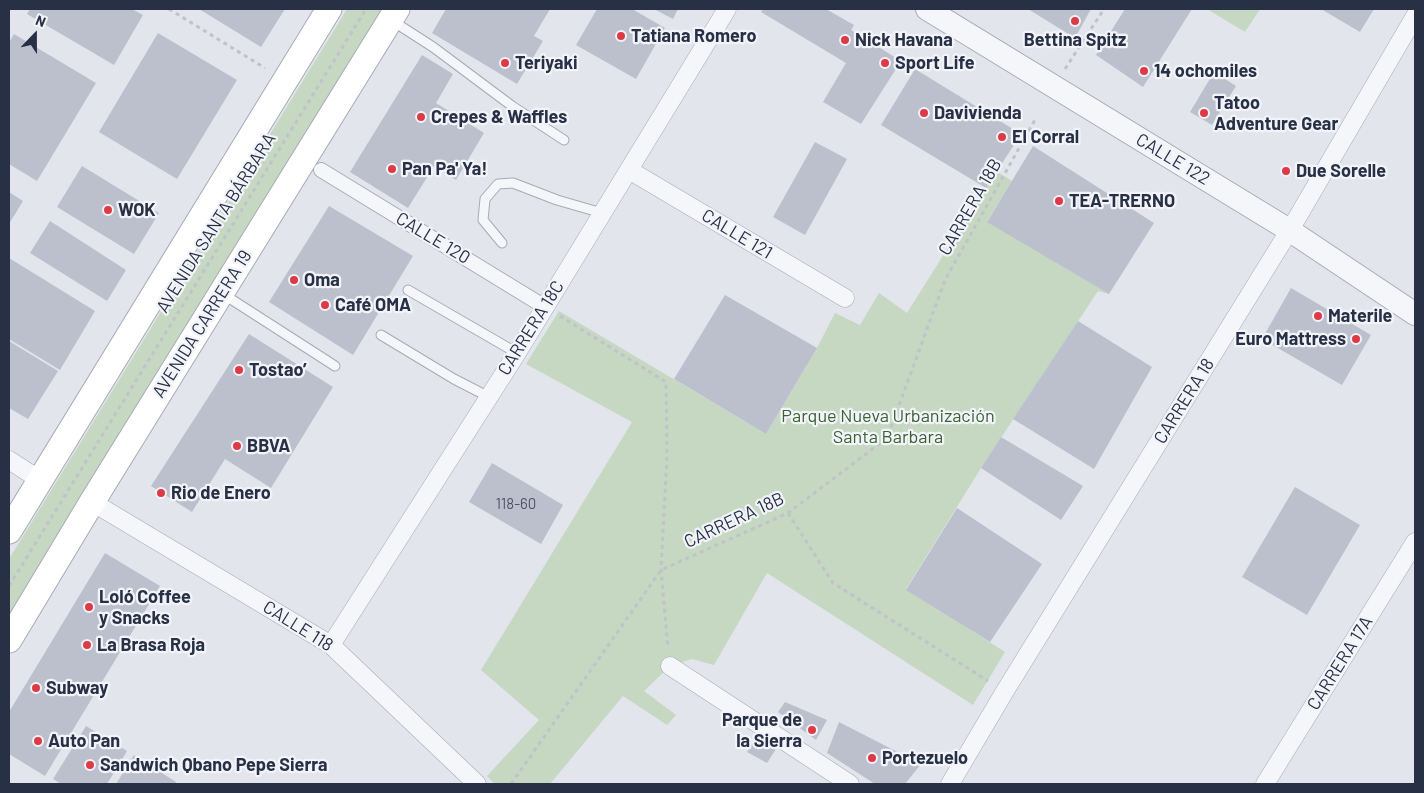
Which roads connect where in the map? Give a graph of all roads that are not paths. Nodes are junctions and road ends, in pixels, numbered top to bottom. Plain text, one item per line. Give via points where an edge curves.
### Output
1 (328, 9) edge
2 (726, 9) edge
3 (927, 9) edge
4 (394, 14) edge
5 (1415, 16) edge
6 (564, 140) dead end
7 (321, 170) dead end
8 (629, 170) junction
9 (602, 212) junction
10 (1290, 230) junction
11 (502, 243) dead end
12 (408, 290) dead end
13 (221, 293) junction
14 (845, 298) dead end
15 (545, 306) junction
16 (1415, 314) edge
17 (381, 335) dead end
18 (517, 353) junction
19 (335, 366) dead end
20 (489, 397) junction
21 (9, 460) edge
22 (40, 480) junction
23 (92, 502) junction
24 (9, 532) edge
25 (1415, 542) edge
26 (9, 640) edge
27 (331, 645) junction
28 (670, 666) road end
29 (477, 784) edge
30 (850, 784) edge
31 (950, 784) edge
32 (1265, 784) edge

1 - 22 main road
2 - 8 street, CARRERA 18C
3 - 10 street, CALLE 122
4 - 6 lane via 433,48
4 - 13 main road, AVENIDA CARRERA 19
5 - 10 street, CARRERA 18
7 - 15 street, CALLE 120
8 - 9 street, CARRERA 18C
8 - 14 street, CALLE 121
9 - 11 lane via 557,200 514,183 498,184 485,199 483,220
9 - 15 street, CARRERA 18C
10 - 16 street, CALLE 122
10 - 31 street, CARRERA 18
12 - 18 lane
13 - 19 lane
13 - 23 main road, AVENIDA CARRERA 19
15 - 18 street, CARRERA 18C
17 - 20 lane
18 - 20 street, CARRERA 18C
20 - 27 street, CARRERA 18C
21 - 22 street
22 - 24 main road
23 - 26 main road, AVENIDA CARRERA 19
23 - 27 street, CALLE 118
25 - 32 street, CARRERA 17A
27 - 29 street, CALLE 118
28 - 30 street

